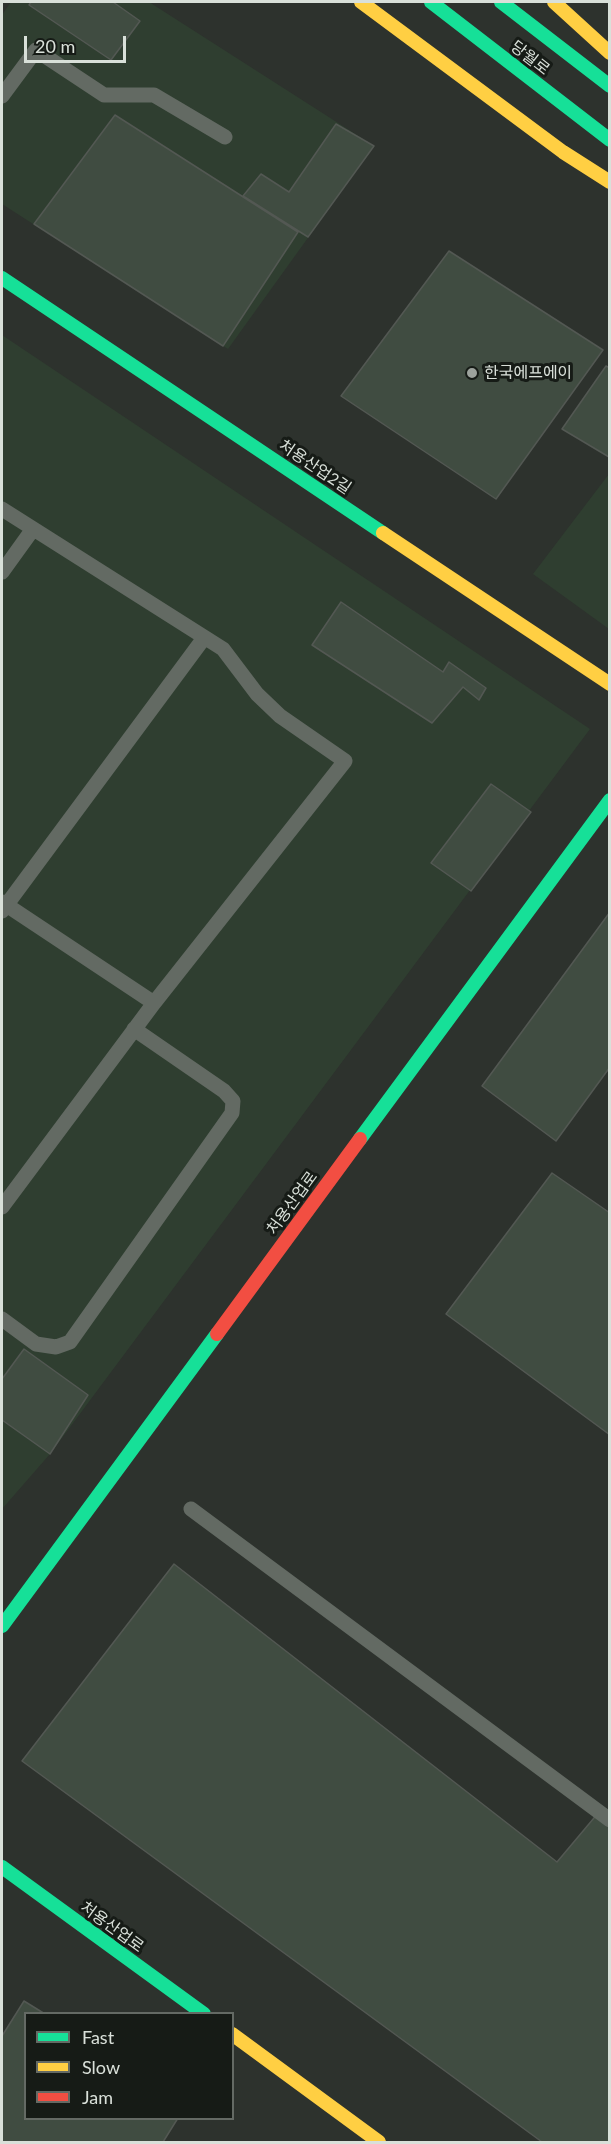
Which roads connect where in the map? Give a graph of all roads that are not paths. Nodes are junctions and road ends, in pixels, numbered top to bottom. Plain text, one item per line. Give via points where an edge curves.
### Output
1 (361, 2) edge
2 (431, 2) edge
3 (501, 2) edge
4 (554, 2) edge
5 (609, 53) edge
6 (609, 86) edge
7 (2, 96) edge
8 (225, 137) dead end
9 (609, 140) edge
10 (609, 182) edge
11 (2, 278) edge
12 (2, 509) edge
13 (33, 529) junction
14 (2, 572) edge
15 (204, 638) junction
16 (609, 684) edge
17 (609, 800) edge
18 (3, 906) edge
19 (154, 1003) junction
20 (134, 1029) junction
21 (2, 1207) edge
22 (2, 1318) edge
23 (191, 1509) dead end
24 (2, 1626) edge
25 (609, 1820) edge
26 (2, 1867) edge
27 (203, 2012) edge
28 (234, 2035) edge
29 (379, 2142) edge

1 - 10 main road
2 - 9 main road, 당월로
3 - 6 main road, 당월로
4 - 5 main road
7 - 8 lane via 36,50 104,94 154,95
11 - 16 main road, 처용산업2길
12 - 13 lane
13 - 14 lane
13 - 15 lane
15 - 18 lane
15 - 19 lane via 223,650 257,694 280,716 345,761
17 - 24 main road, 처용산업로
18 - 19 lane
19 - 20 lane
20 - 21 lane
20 - 22 lane via 224,1090 233,1101 232,1113 70,1341 56,1347 36,1344
23 - 25 lane
26 - 27 main road, 처용산업로
28 - 29 main road

